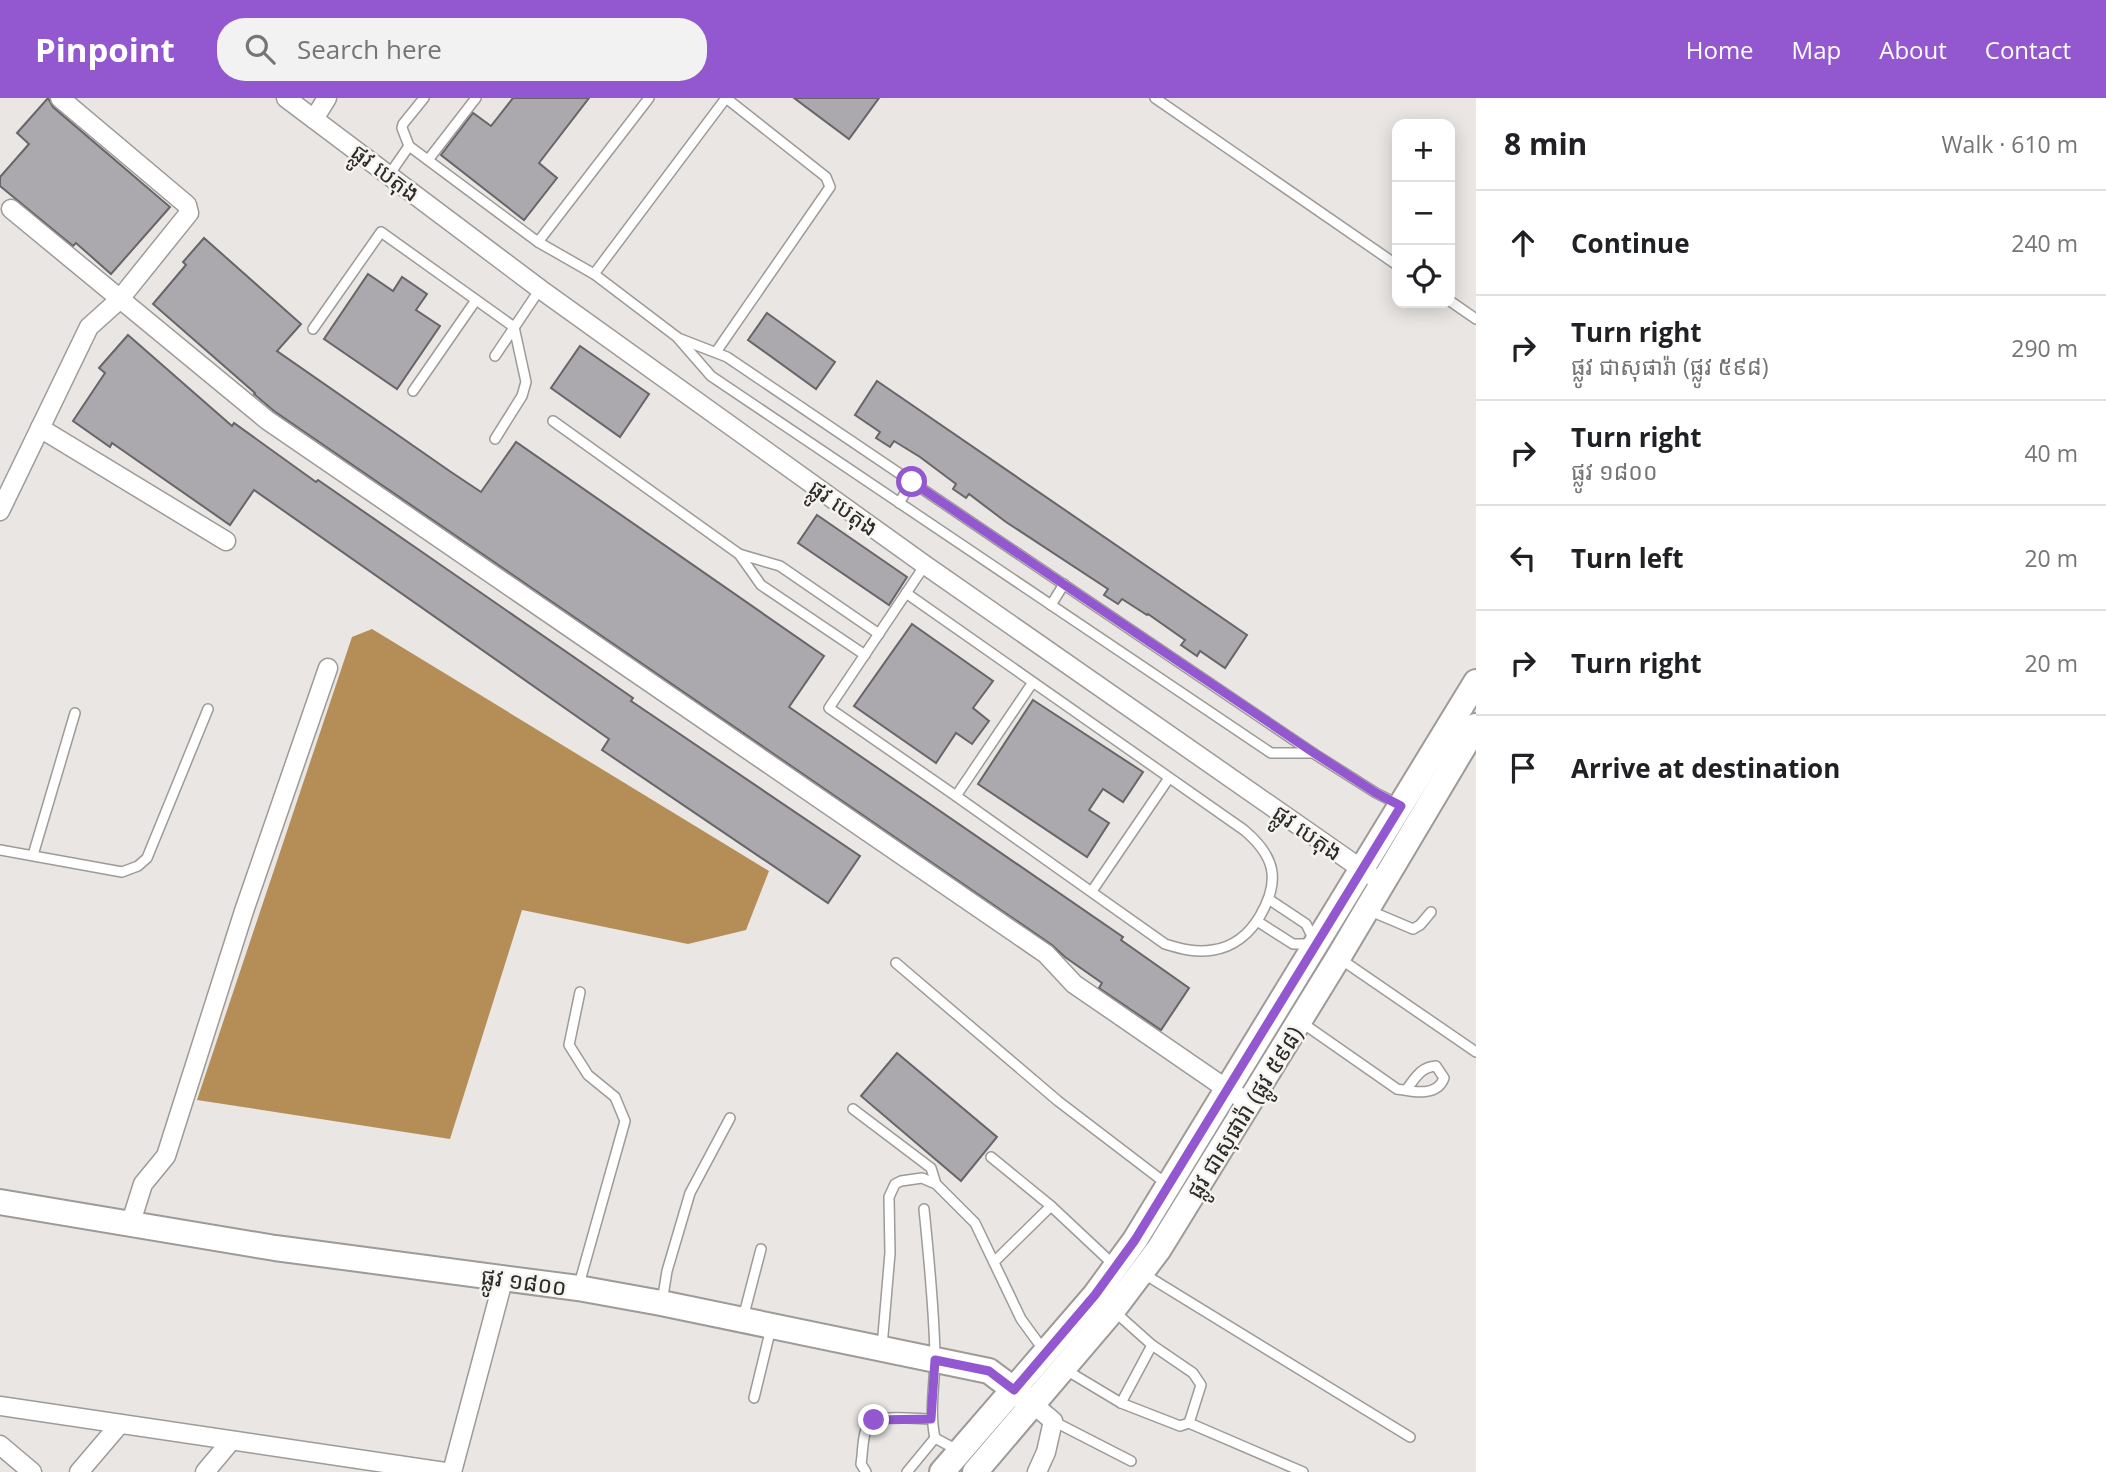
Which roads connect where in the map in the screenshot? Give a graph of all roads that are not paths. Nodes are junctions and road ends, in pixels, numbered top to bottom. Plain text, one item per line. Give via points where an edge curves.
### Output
1 (60, 98) edge
2 (286, 98) edge
3 (327, 98) edge
4 (424, 98) edge
5 (476, 98) edge
6 (649, 98) edge
7 (726, 98) edge
8 (1155, 98) edge
9 (314, 119) junction
10 (409, 146) junction
11 (428, 160) junction
12 (389, 174) junction
13 (11, 209) dead end
14 (538, 242) junction
15 (1392, 262) edge
16 (594, 274) junction
17 (540, 289) junction
18 (119, 300) junction
19 (476, 300) junction
20 (1455, 304) edge
21 (1476, 319) edge
22 (514, 327) junction
23 (313, 329) dead end
24 (677, 337) junction
25 (716, 352) junction
26 (495, 356) dead end
27 (413, 391) dead end
28 (553, 421) dead end
29 (40, 428) junction
30 (495, 439) dead end
31 (912, 482) junction
32 (899, 503) junction
33 (0, 511) edge
34 (226, 541) dead end
35 (739, 554) junction
36 (925, 565) junction
37 (1064, 584) junction
38 (906, 593) junction
39 (1051, 605) junction
40 (880, 634) junction
41 (865, 655) junction
42 (328, 668) dead end
43 (1033, 682) junction
44 (1476, 682) edge
45 (208, 709) dead end
46 (75, 713) dead end
47 (1476, 726) edge
48 (1314, 753) junction
49 (1169, 778) junction
50 (957, 796) junction
51 (1410, 812) junction
52 (0, 850) edge
53 (33, 855) junction
54 (1361, 870) junction
55 (1382, 883) junction
56 (1092, 891) junction
57 (1345, 896) junction
58 (1270, 900) junction
59 (1366, 909) junction
60 (1431, 912) dead end
61 (1257, 921) junction
62 (1316, 944) junction
63 (1338, 958) junction
64 (896, 963) dead end
65 (580, 992) dead end
66 (1280, 1006) junction
67 (1300, 1021) junction
68 (1476, 1052) edge
69 (1228, 1090) junction
70 (1406, 1090) dead end
71 (1250, 1103) junction
72 (853, 1109) dead end
73 (730, 1118) dead end
74 (991, 1157) dead end
75 (936, 1184) junction
76 (1169, 1186) junction
77 (0, 1202) edge
78 (1051, 1206) junction
79 (924, 1209) dead end
80 (131, 1222) junction
81 (761, 1249) dead end
82 (994, 1262) junction
83 (1116, 1267) junction
84 (1142, 1273) junction
85 (504, 1277) junction
86 (578, 1288) junction
87 (662, 1303) junction
88 (1104, 1303) junction
89 (743, 1320) junction
90 (772, 1325) junction
91 (1152, 1345) junction
92 (881, 1348) junction
93 (935, 1360) junction
94 (1054, 1361) junction
95 (1024, 1397) junction
96 (754, 1398) dead end
97 (1121, 1403) junction
98 (0, 1406) edge
99 (931, 1419) junction
100 (1053, 1421) junction
101 (1189, 1423) junction
102 (120, 1424) junction
103 (1410, 1437) dead end
104 (935, 1438) junction
105 (231, 1441) junction
106 (0, 1445) edge
107 (960, 1451) junction
108 (344, 1458) junction
109 (1131, 1461) dead end
110 (32, 1472) edge
111 (79, 1472) edge
112 (205, 1472) edge
113 (331, 1472) edge
114 (445, 1472) edge
115 (452, 1472) edge
116 (866, 1472) edge
117 (906, 1472) edge
118 (942, 1472) edge
119 (975, 1472) edge
120 (1037, 1472) edge
121 (1303, 1472) edge

1 - 18 street via 187,205 189,213
2 - 9 street, ផ្លូវ បេតុង
3 - 9 street
4 - 10 lane via 403,124
5 - 11 lane
6 - 14 lane
7 - 16 lane
7 - 25 lane via 825,177 830,187
8 - 15 lane
9 - 12 street, ផ្លូវ បេតុង
10 - 11 lane
10 - 12 lane
11 - 14 lane
12 - 17 street, ផ្លូវ បេតុង
13 - 18 street
14 - 16 lane
16 - 24 lane
17 - 22 lane
17 - 36 street, ផ្លូវ បេតុង
18 - 29 street via 89,327
18 - 69 street via 267,421 1046,954 1074,984
19 - 22 lane
19 - 23 lane via 381,232
19 - 27 lane
20 - 21 lane
22 - 26 lane
22 - 30 lane via 526,382
24 - 25 lane
24 - 32 lane via 711,376
25 - 31 lane
28 - 35 lane
29 - 33 street
29 - 34 street
31 - 32 lane
31 - 37 lane
32 - 39 lane
35 - 40 lane via 780,566
35 - 41 lane via 761,585
36 - 38 lane
36 - 54 street, ផ្លូវ បេតុង
37 - 39 lane
37 - 48 lane
38 - 40 lane
38 - 43 lane
39 - 48 lane via 1270,753
40 - 41 lane
41 - 50 lane via 829,708
42 - 80 street via 166,1156 143,1184
43 - 49 lane
43 - 50 lane
44 - 51 main road, ផ្លូវ ជាសុផារ៉ា (ផ្លូវ ៥៩៨)
45 - 53 lane via 147,858 138,866 122,872
46 - 53 lane
47 - 51 main road, ផ្លូវ ជាសុផារ៉ា (ផ្លូវ ៥៩៨)
48 - 51 lane
49 - 56 lane
49 - 58 lane via 1258,841 1272,871
50 - 56 lane
51 - 54 main road, ផ្លូវ ជាសុផារ៉ា (ផ្លូវ ៥៩៨)
51 - 55 main road, ផ្លូវ ជាសុផារ៉ា (ផ្លូវ ៥៩៨)
52 - 53 lane
54 - 55 street, ផ្លូវ បេតុង
54 - 57 main road, ផ្លូវ ជាសុផារ៉ា (ផ្លូវ ៥៩៨)
55 - 59 main road, ផ្លូវ ជាសុផារ៉ា (ផ្លូវ ៥៩៨)
56 - 61 lane via 1165,944 1194,951 1232,944
57 - 59 lane
57 - 62 main road, ផ្លូវ ជាសុផារ៉ា (ផ្លូវ ៥៩៨)
58 - 61 lane
58 - 62 lane via 1306,924
59 - 60 lane via 1413,929
59 - 63 main road, ផ្លូវ ជាសុផារ៉ា (ផ្លូវ ៥៩៨)
61 - 62 lane via 1293,944
62 - 63 lane
62 - 66 main road, ផ្លូវ ជាសុផារ៉ា (ផ្លូវ ៥៩៨)
63 - 67 main road, ផ្លូវ ជាសុផារ៉ា (ផ្លូវ ៥៩៨)
63 - 68 lane
64 - 76 lane via 1058,1101
65 - 86 lane via 569,1045 588,1075 615,1097 625,1121
66 - 67 lane
66 - 69 main road, ផ្លូវ ជាសុផារ៉ា (ផ្លូវ ៥៩៨)
67 - 70 lane via 1390,1085
67 - 71 main road, ផ្លូវ ជាសុផារ៉ា (ផ្លូវ ៥៩៨)
69 - 71 street
69 - 76 main road, ផ្លូវ ជាសុផារ៉ា (ផ្លូវ ៥៩៨)
71 - 84 main road, ផ្លូវ ជាសុផារ៉ា (ផ្លូវ ៥៩៨)
72 - 75 lane via 931,1168
73 - 87 lane via 691,1193 667,1270
74 - 78 lane
75 - 82 lane via 975,1223
75 - 92 lane via 908,1179 895,1184 889,1197 890,1253
76 - 83 main road, ផ្លូវ ជាសុផារ៉ា (ផ្លូវ ៥៩៨)
77 - 80 main road, ផ្លូវ ១៨០០
78 - 82 lane
78 - 83 lane
79 - 93 lane
80 - 85 main road, ផ្លូវ ១៨០០ via 275,1248
81 - 89 lane
82 - 94 lane via 1021,1319
83 - 88 main road, ផ្លូវ ជាសុផារ៉ា (ផ្លូវ ៥៩៨)
84 - 88 main road, ផ្លូវ ជាសុផារ៉ា (ផ្លូវ ៥៩៨)
84 - 103 lane
85 - 86 main road, ផ្លូវ ១៨០០
85 - 115 street
86 - 87 main road, ផ្លូវ ១៨០០
87 - 89 main road, ផ្លូវ ១៨០០
88 - 91 lane
88 - 94 main road, ផ្លូវ ជាសុផារ៉ា (ផ្លូវ ៥៩៨)
89 - 90 main road, ផ្លូវ ១៨០០
90 - 92 main road, ផ្លូវ ១៨០០
90 - 96 lane
91 - 97 lane
91 - 101 lane via 1193,1373 1201,1385
92 - 93 main road, ផ្លូវ ១៨០០
93 - 95 main road, ផ្លូវ ១៨០០ via 989,1371
93 - 99 lane
94 - 95 main road, ផ្លូវ ជាសុផារ៉ា (ផ្លូវ ៥៩៨)
94 - 97 lane
95 - 100 street
95 - 107 main road, ផ្លូវ ជាសុផារ៉ា (ផ្លូវ ៥៩៨)
95 - 119 main road, ផ្លូវ ជាសុផារ៉ា (ផ្លូវ ៥៩៨)
97 - 101 lane via 1180,1426
98 - 102 street
99 - 104 lane
99 - 116 lane via 880,1418 871,1422 862,1464
100 - 109 lane
100 - 120 street
101 - 121 lane
102 - 105 street
102 - 111 street
104 - 107 lane
104 - 117 lane
105 - 108 street
105 - 112 street
106 - 110 street
107 - 118 main road, ផ្លូវ ជាសុផារ៉ា (ផ្លូវ ៥៩៨)
108 - 113 street
108 - 114 street

